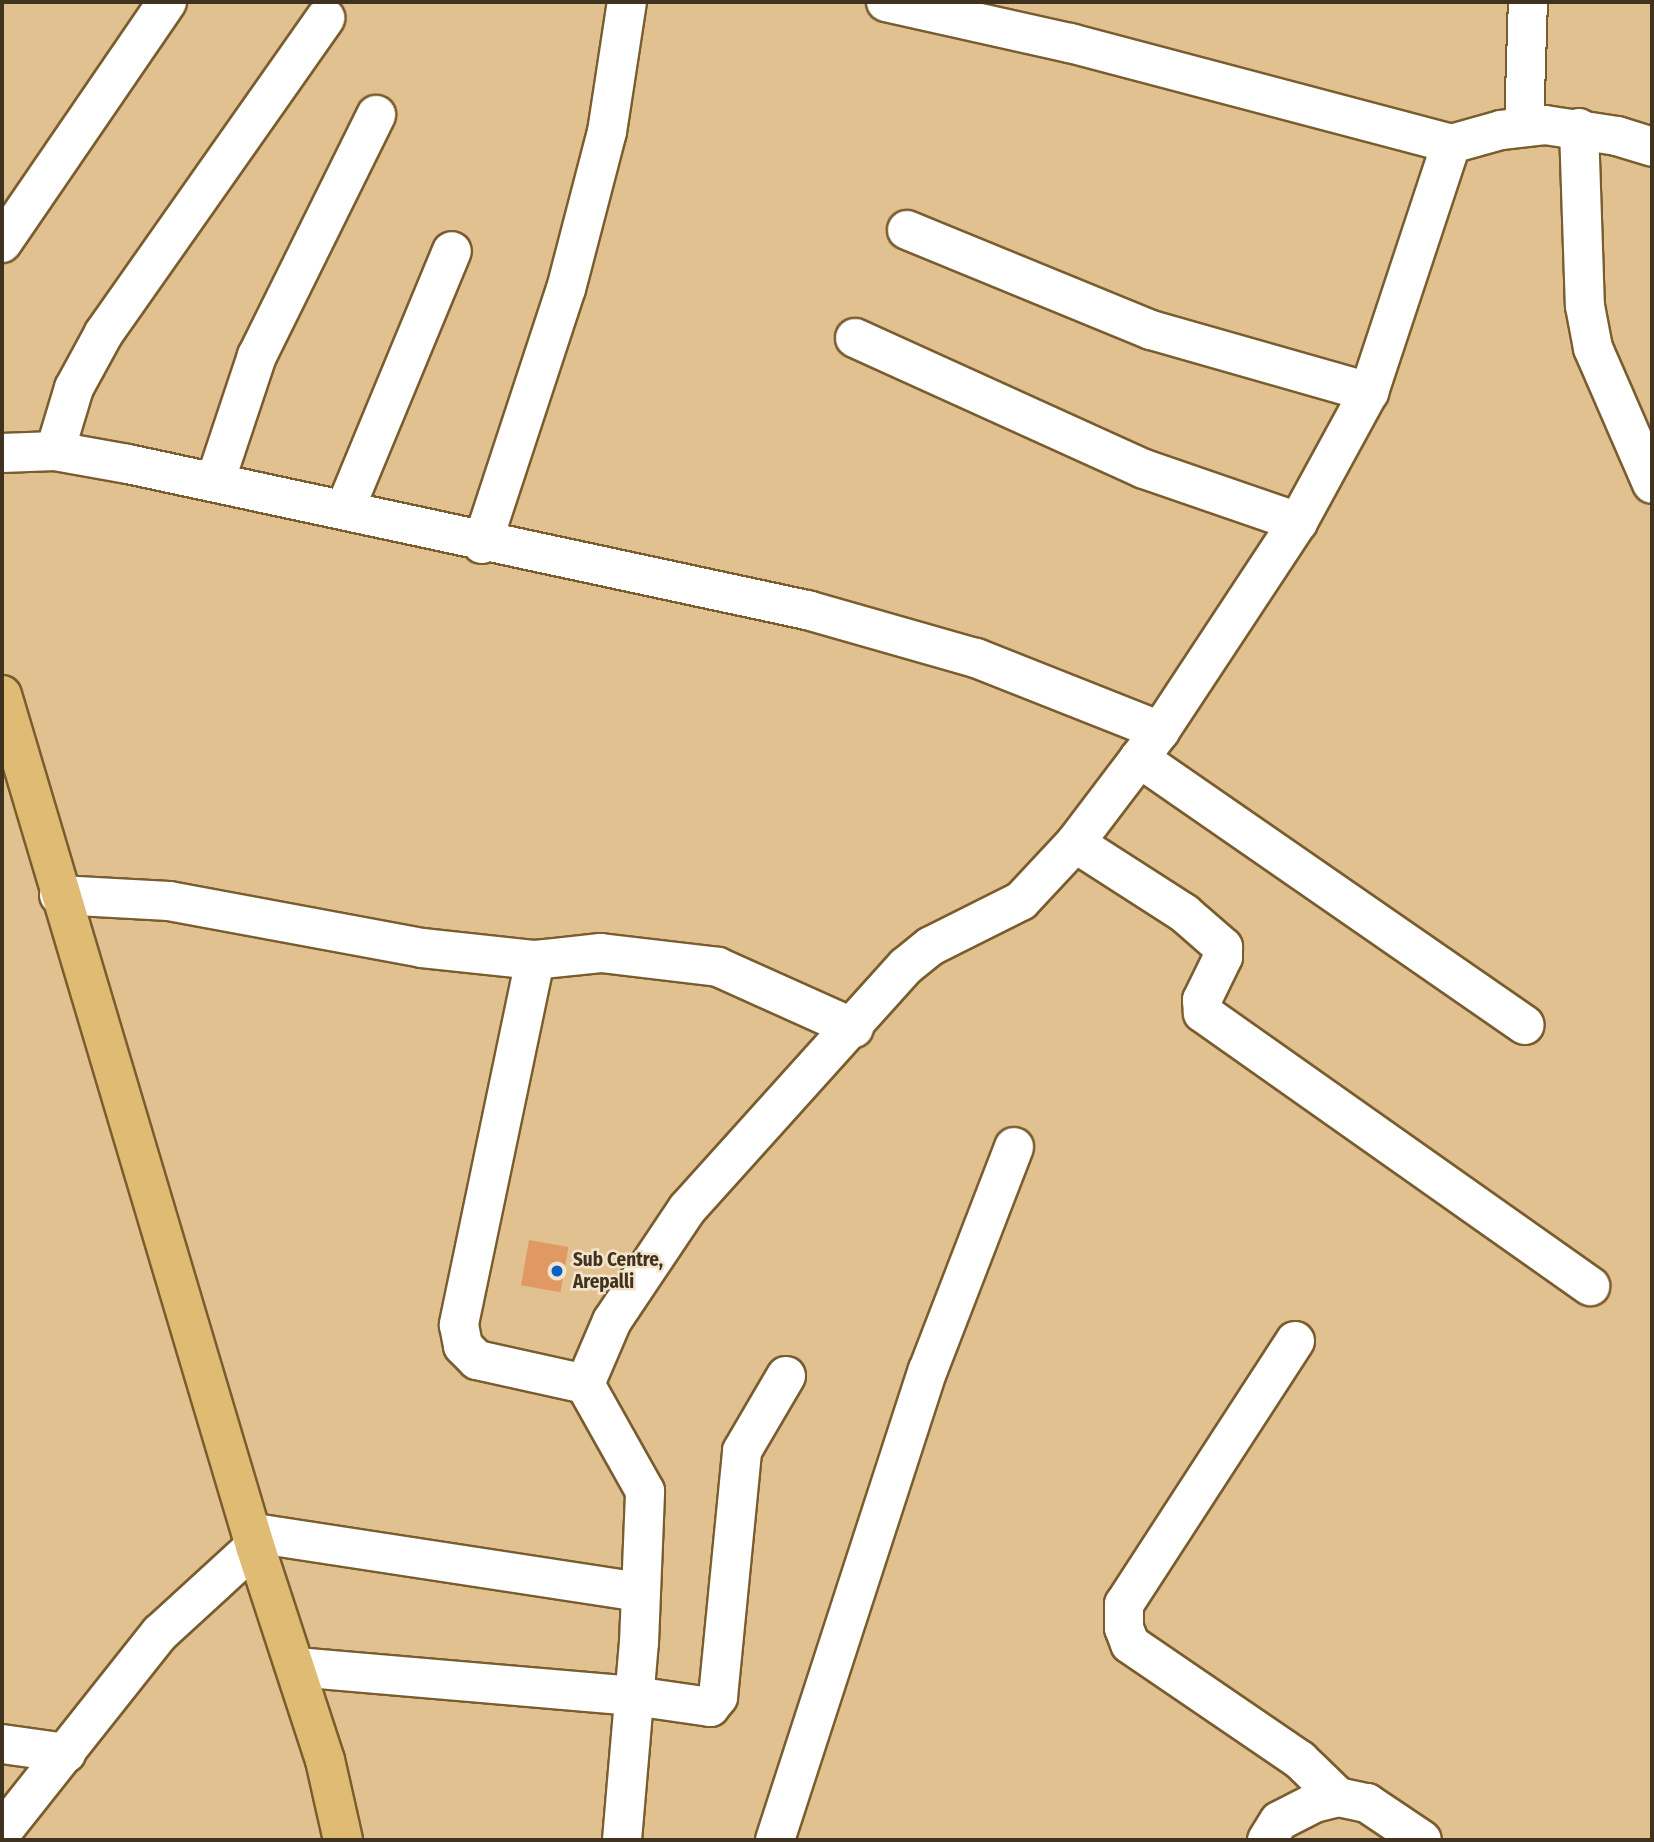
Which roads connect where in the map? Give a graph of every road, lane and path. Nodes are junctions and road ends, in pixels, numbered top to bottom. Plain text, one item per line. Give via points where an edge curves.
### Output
1 (167, 2) edge
2 (627, 2) edge
3 (886, 2) edge
4 (1528, 2) edge
5 (324, 18) dead end
6 (376, 115) dead end
7 (1524, 127) junction
8 (1578, 128) junction
9 (1451, 144) junction
10 (1652, 146) edge
11 (907, 230) dead end
12 (2, 243) edge
13 (452, 251) dead end
14 (855, 338) dead end
15 (1369, 392) junction
16 (55, 452) junction
17 (2, 453) edge
18 (215, 482) junction
19 (1652, 484) edge
20 (345, 509) junction
21 (1298, 522) junction
22 (482, 544) junction
23 (2, 695) edge
24 (1149, 744) junction
25 (1075, 843) junction
26 (59, 895) junction
27 (535, 960) junction
28 (1524, 1025) dead end
29 (854, 1028) junction
30 (1014, 1147) dead end
31 (1590, 1286) dead end
32 (1295, 1341) dead end
33 (786, 1376) dead end
34 (585, 1384) junction
35 (255, 1539) junction
36 (642, 1592) junction
37 (296, 1667) junction
38 (634, 1696) junction
39 (2, 1744) edge
40 (66, 1753) junction
41 (1338, 1797) junction
42 (2, 1832) edge
43 (343, 1840) edge
44 (622, 1840) edge
45 (775, 1840) edge
46 (1267, 1840) edge
47 (1422, 1840) edge

1 - 12 street
2 - 22 street via 607,132 566,289
3 - 9 street via 1070,43
4 - 7 street
5 - 16 street via 104,333 74,388
6 - 18 street via 257,356
7 - 8 street
7 - 9 street
8 - 10 street
8 - 19 street via 1585,306 1592,348
9 - 15 street
11 - 15 street via 1151,331
13 - 20 street
14 - 21 street via 1144,469
15 - 21 street
16 - 17 street
16 - 18 street
18 - 20 street
20 - 22 street
21 - 24 street
22 - 24 street via 807,610 976,659
23 - 26 main road
24 - 25 street
24 - 28 street
25 - 29 street via 1021,901 931,946 906,966
25 - 31 street via 1184,913 1223,947 1223,957 1202,1000 1203,1013
26 - 27 street via 169,901 422,948
26 - 35 main road
27 - 29 street via 601,953 718,967
27 - 34 street via 459,1325 463,1346 478,1360
29 - 34 street via 687,1209 612,1321
30 - 45 street via 928,1370
32 - 41 street via 1124,1604 1124,1628 1130,1643 1300,1760
33 - 38 street via 742,1451 718,1697 710,1707
34 - 36 street via 645,1491
35 - 36 street
35 - 37 main road
35 - 40 street via 160,1633
36 - 38 street
37 - 38 street
37 - 43 main road via 325,1760
38 - 44 street
39 - 40 street
40 - 42 street
41 - 46 street via 1279,1821
41 - 47 street via 1367,1803

